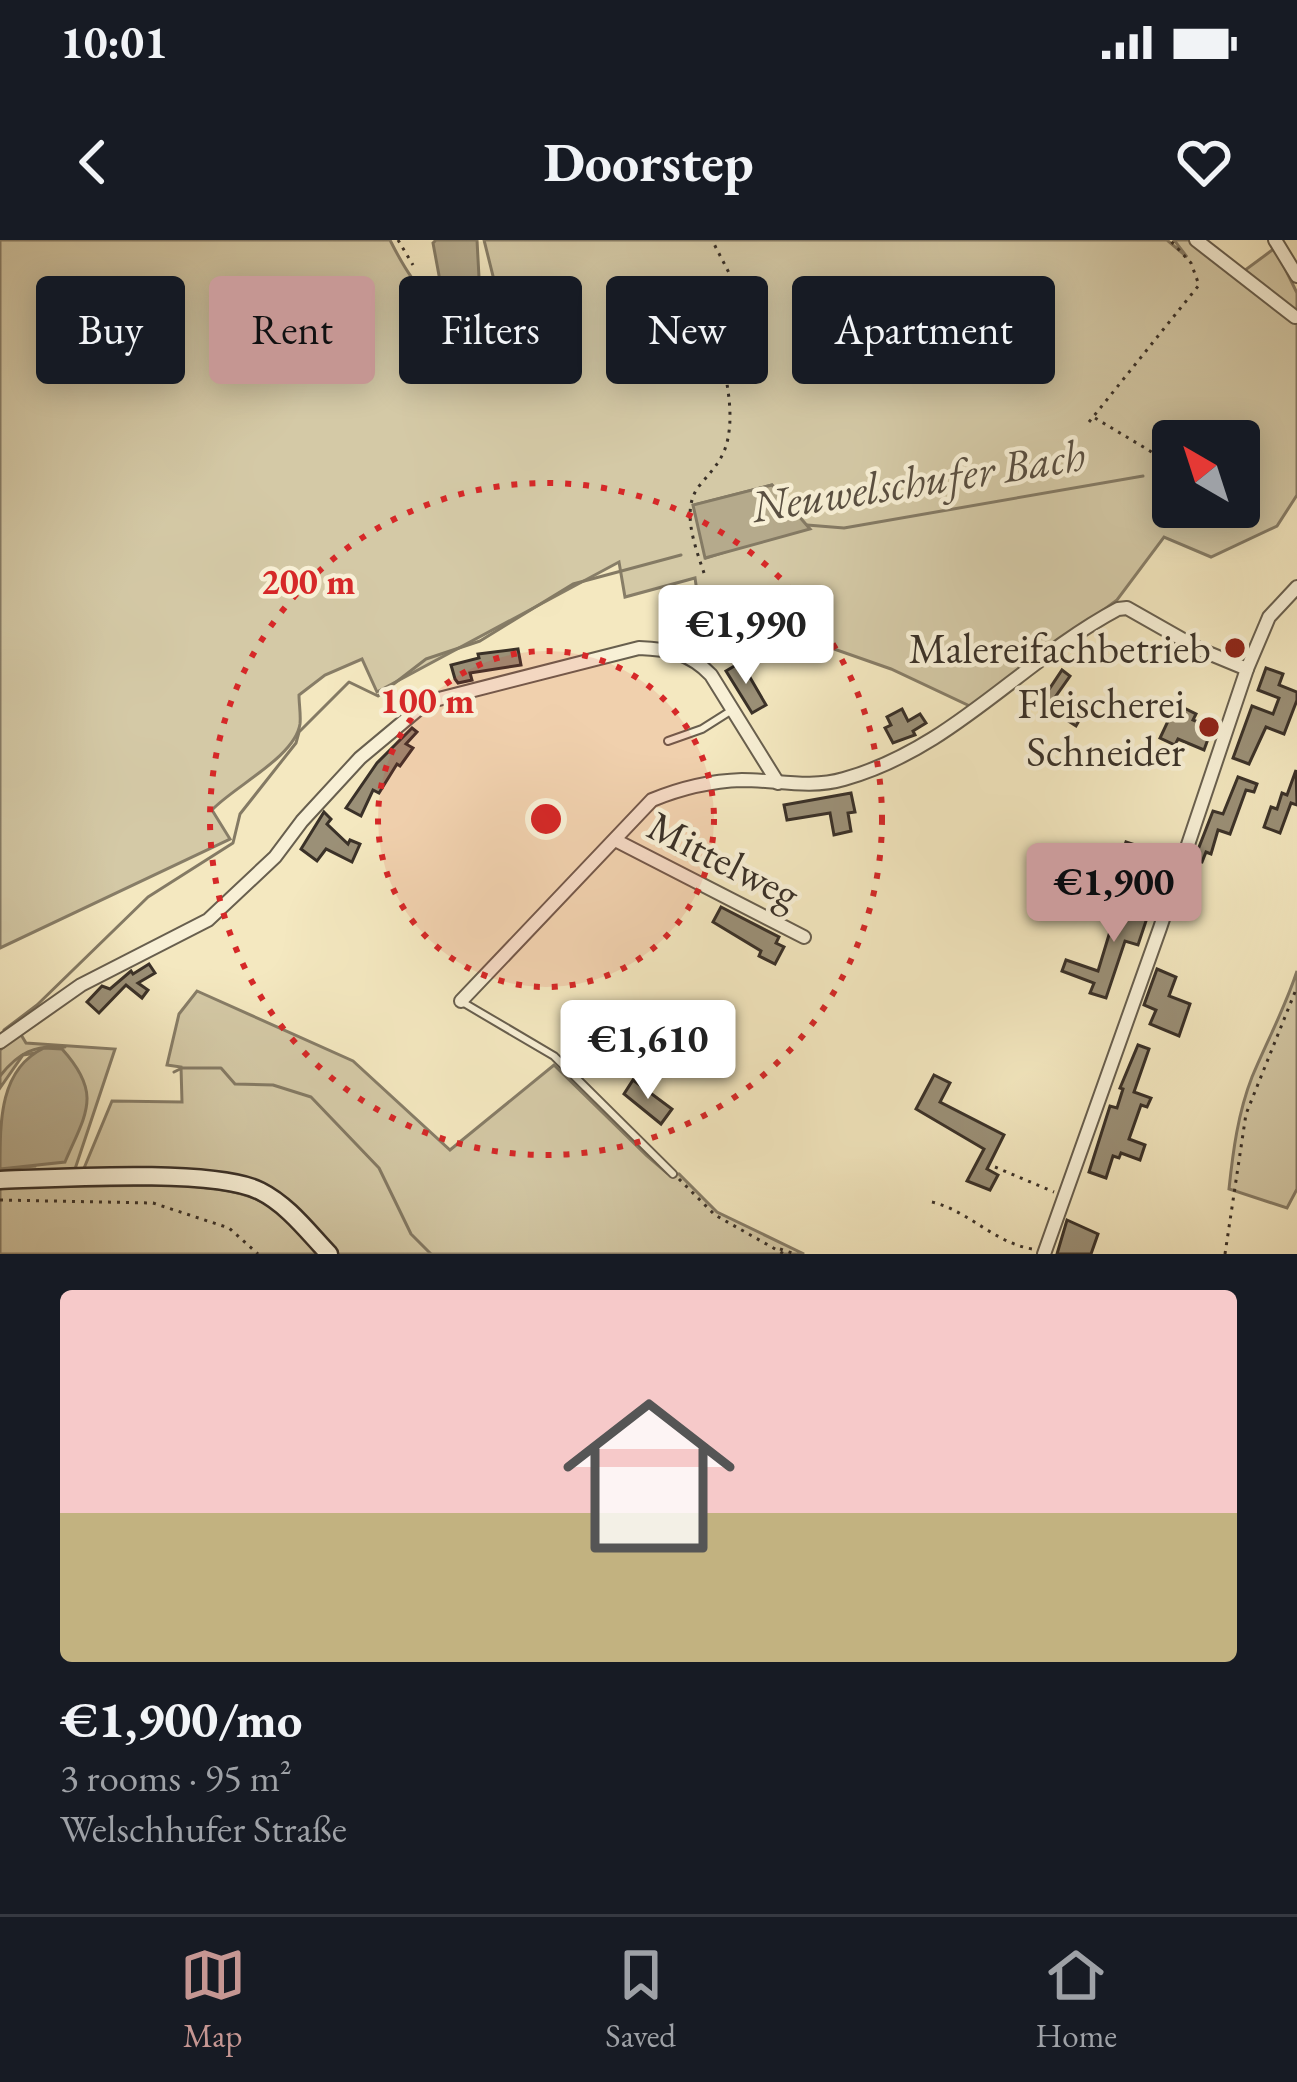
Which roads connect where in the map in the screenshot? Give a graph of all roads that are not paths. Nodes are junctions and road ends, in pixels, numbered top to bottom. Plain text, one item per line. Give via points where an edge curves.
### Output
1 (1196, 240) edge
2 (1275, 240) edge
3 (1297, 276) edge
4 (1296, 317) edge
5 (1297, 586) edge
6 (1247, 669) junction
7 (732, 710) junction
8 (668, 741) dead end
9 (778, 783) junction
10 (615, 840) junction
11 (804, 937) dead end
12 (461, 1001) joint
13 (0, 1042) edge
14 (674, 1174) road end
15 (0, 1180) edge
16 (1045, 1251) edge
17 (329, 1254) edge

1 - 4 street
2 - 3 street
5 - 6 street via 1269,617
6 - 9 street, Mittelweg via 1118,609 895,761 842,780
6 - 16 street
7 - 8 lane
7 - 9 street
7 - 13 street via 698,662 639,648 427,702 360,758 208,920 81,985
9 - 10 street, Mittelweg via 725,781 676,791 643,806
10 - 11 street, Mittelweg
10 - 12 street, Mittelweg
12 - 14 lane, Mittelweg via 554,1056
15 - 17 main road via 246,1186 280,1204

